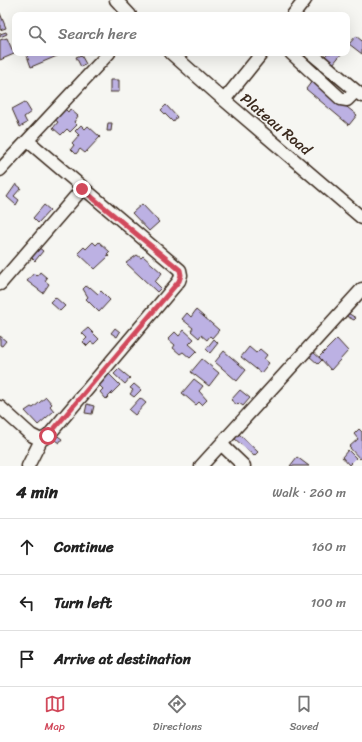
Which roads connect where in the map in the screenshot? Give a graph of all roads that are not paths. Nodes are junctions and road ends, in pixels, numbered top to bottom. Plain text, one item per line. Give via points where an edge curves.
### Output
1 (116, 0) edge
2 (305, 0) edge
3 (127, 12) edge
4 (295, 12) edge
5 (105, 56) edge
6 (174, 56) edge
7 (260, 56) edge
8 (294, 56) edge
9 (315, 56) edge
10 (359, 93) edge
11 (224, 100) junction
12 (28, 141) junction
13 (0, 170) edge
14 (82, 189) junction
15 (362, 218) edge
16 (0, 284) edge
17 (362, 289) edge
18 (0, 407) edge
19 (42, 440) junction
20 (221, 444) junction
21 (28, 466) edge
22 (202, 466) edge
23 (244, 466) edge

1 - 3 street
2 - 4 street
5 - 12 street
6 - 11 street, Plateau Road
7 - 11 street
8 - 10 street via 341,99 347,100
9 - 10 street
11 - 15 street, Plateau Road
12 - 13 street
12 - 14 street
14 - 16 street
14 - 19 street via 180,270 181,275 179,281
17 - 20 street
18 - 19 street via 31,435
19 - 21 street
20 - 22 street
20 - 23 street

